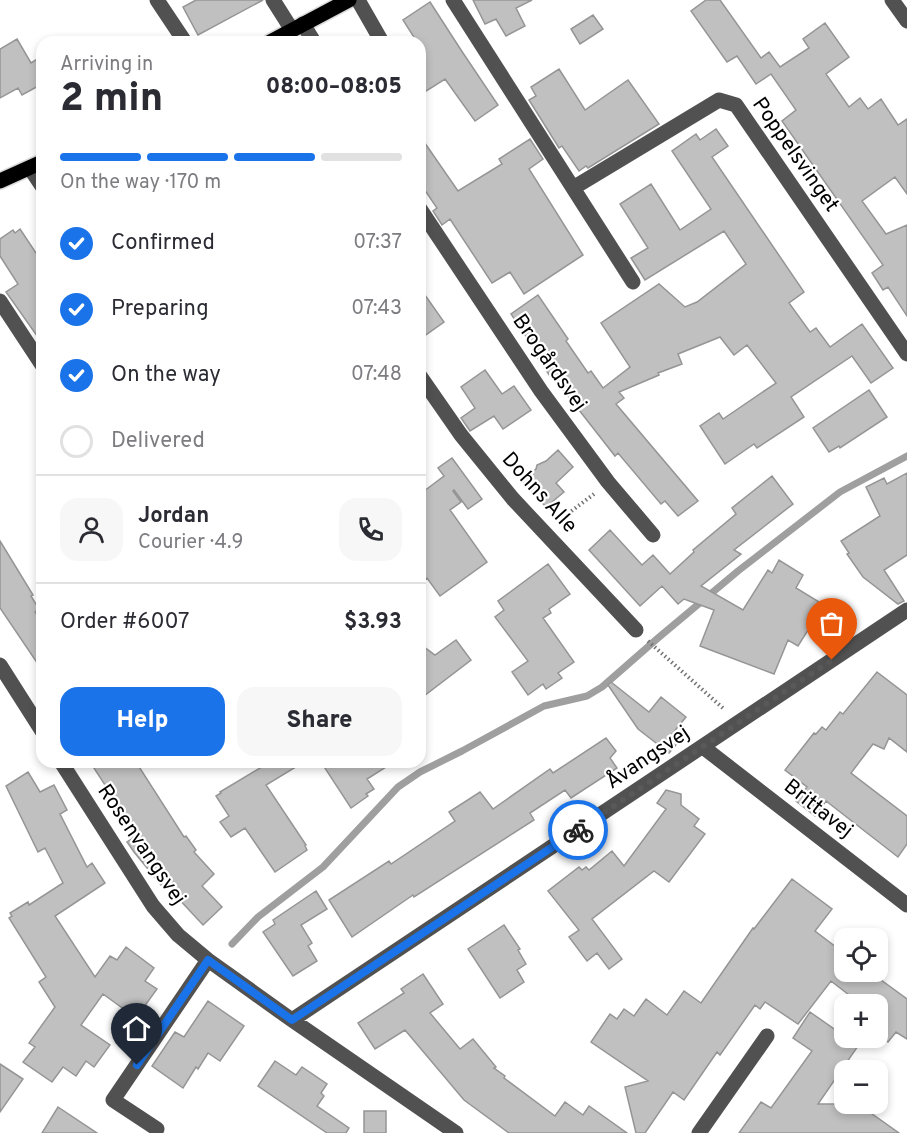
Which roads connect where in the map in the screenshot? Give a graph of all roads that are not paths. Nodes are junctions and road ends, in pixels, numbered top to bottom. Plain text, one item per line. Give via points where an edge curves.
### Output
1 (157, 0) edge
2 (273, 0) edge
3 (349, 0) edge
4 (358, 0) edge
5 (453, 0) edge
6 (892, 0) edge
7 (907, 21) edge
8 (297, 27) junction
9 (181, 36) edge
10 (281, 36) edge
11 (307, 36) edge
12 (379, 36) edge
13 (36, 165) edge
14 (0, 181) edge
15 (573, 188) junction
16 (426, 218) edge
17 (633, 282) dead end
18 (0, 301) edge
19 (907, 354) edge
20 (36, 356) edge
21 (426, 385) edge
22 (653, 535) dead end
23 (907, 610) edge
24 (636, 630) dead end
25 (0, 665) edge
26 (36, 722) edge
27 (703, 747) junction
28 (65, 768) edge
29 (907, 905) edge
30 (208, 960) junction
31 (292, 1020) junction
32 (767, 1036) dead end
33 (157, 1129) dead end
34 (456, 1133) edge
35 (699, 1133) edge

1 - 9 street
2 - 8 street
3 - 8 main road
4 - 12 street
5 - 15 street
6 - 7 street
8 - 10 main road
8 - 11 street
13 - 14 main road
15 - 17 street
15 - 19 street, Poppelsvinget via 720,100 736,105
16 - 22 street, Brogårdsvej via 542,391 608,482
18 - 20 street
21 - 24 street, Dohns Alle via 513,499
23 - 27 street, Åvangsvej
25 - 26 street
27 - 29 street, Brittavej
27 - 31 street, Åvangsvej
28 - 30 street, Rosenvangsvej via 153,906 178,935
30 - 31 street, Rosenvangsvej
30 - 33 street via 113,1100
31 - 34 street, Rosenvangsvej
32 - 35 street

